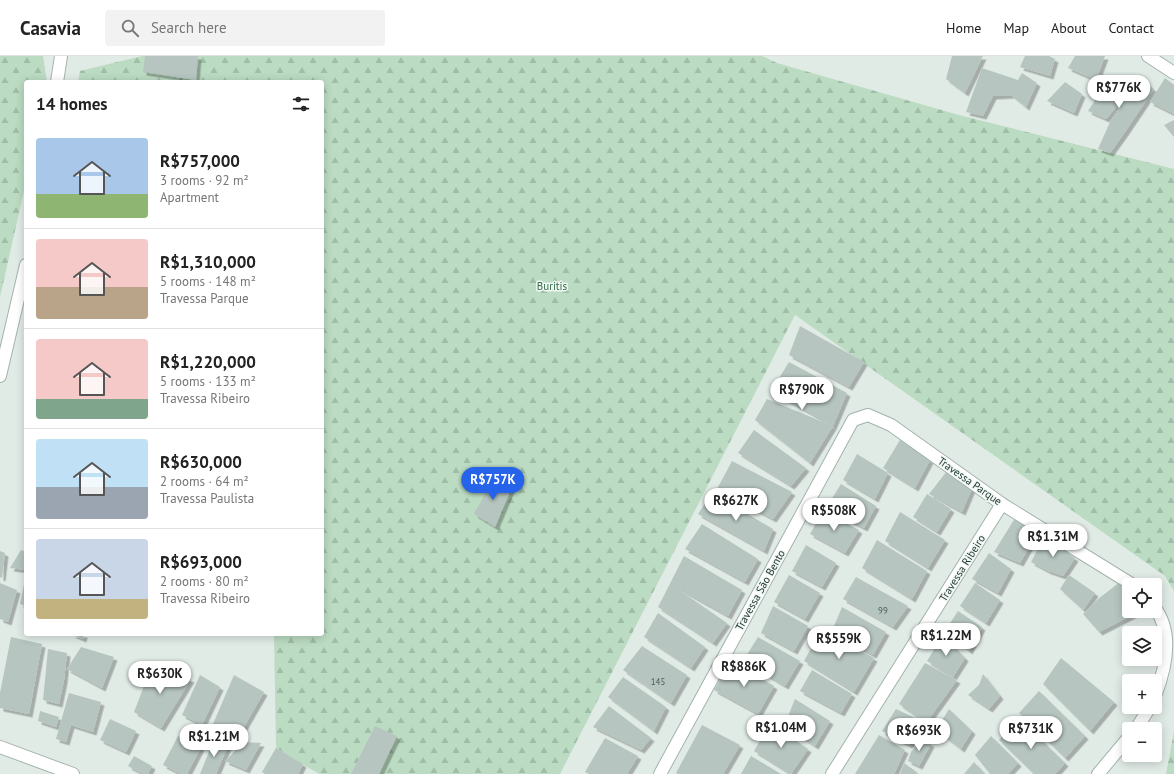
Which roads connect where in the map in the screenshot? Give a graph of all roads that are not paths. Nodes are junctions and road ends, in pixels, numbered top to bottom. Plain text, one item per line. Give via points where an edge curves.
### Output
1 (61, 56) edge
2 (1148, 56) edge
3 (1174, 73) edge
4 (58, 80) edge
5 (24, 274) edge
6 (0, 376) edge
7 (868, 415) joint
8 (1002, 504) junction
9 (1122, 578) edge
10 (1161, 618) edge
11 (1162, 674) edge
12 (1122, 745) edge
13 (0, 746) edge
14 (73, 774) edge
15 (660, 774) edge
16 (832, 774) edge
17 (1098, 774) edge

1 - 4 street
2 - 3 street
5 - 6 street
7 - 8 street, Travessa Parque via 891,425
7 - 15 street, Travessa São Bento via 853,420
8 - 9 street, Travessa Parque
8 - 16 street, Travessa Ribeiro
10 - 11 street via 1168,646
12 - 17 street
13 - 14 street

